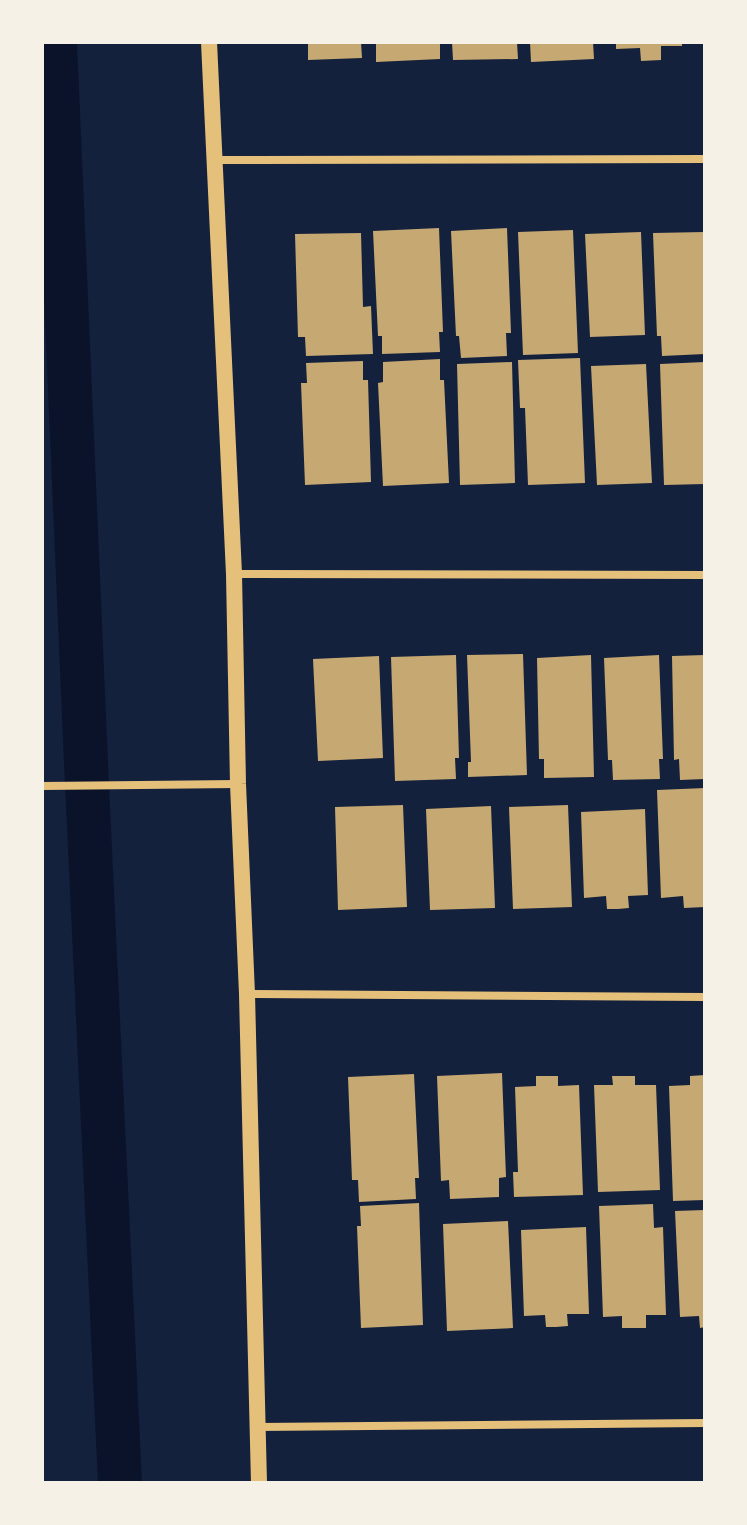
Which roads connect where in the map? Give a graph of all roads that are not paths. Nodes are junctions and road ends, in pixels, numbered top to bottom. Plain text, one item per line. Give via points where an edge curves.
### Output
1 (209, 42) edge
2 (705, 159) edge
3 (215, 160) junction
4 (234, 574) junction
5 (705, 575) edge
6 (238, 784) junction
7 (42, 786) edge
8 (247, 994) junction
9 (705, 997) edge
10 (705, 1423) edge
11 (257, 1427) junction
12 (259, 1483) edge

1 - 3 main road
2 - 3 street
3 - 4 main road
4 - 5 street
4 - 6 main road
6 - 7 street
6 - 8 main road
8 - 9 street
8 - 11 main road
10 - 11 street
11 - 12 main road

